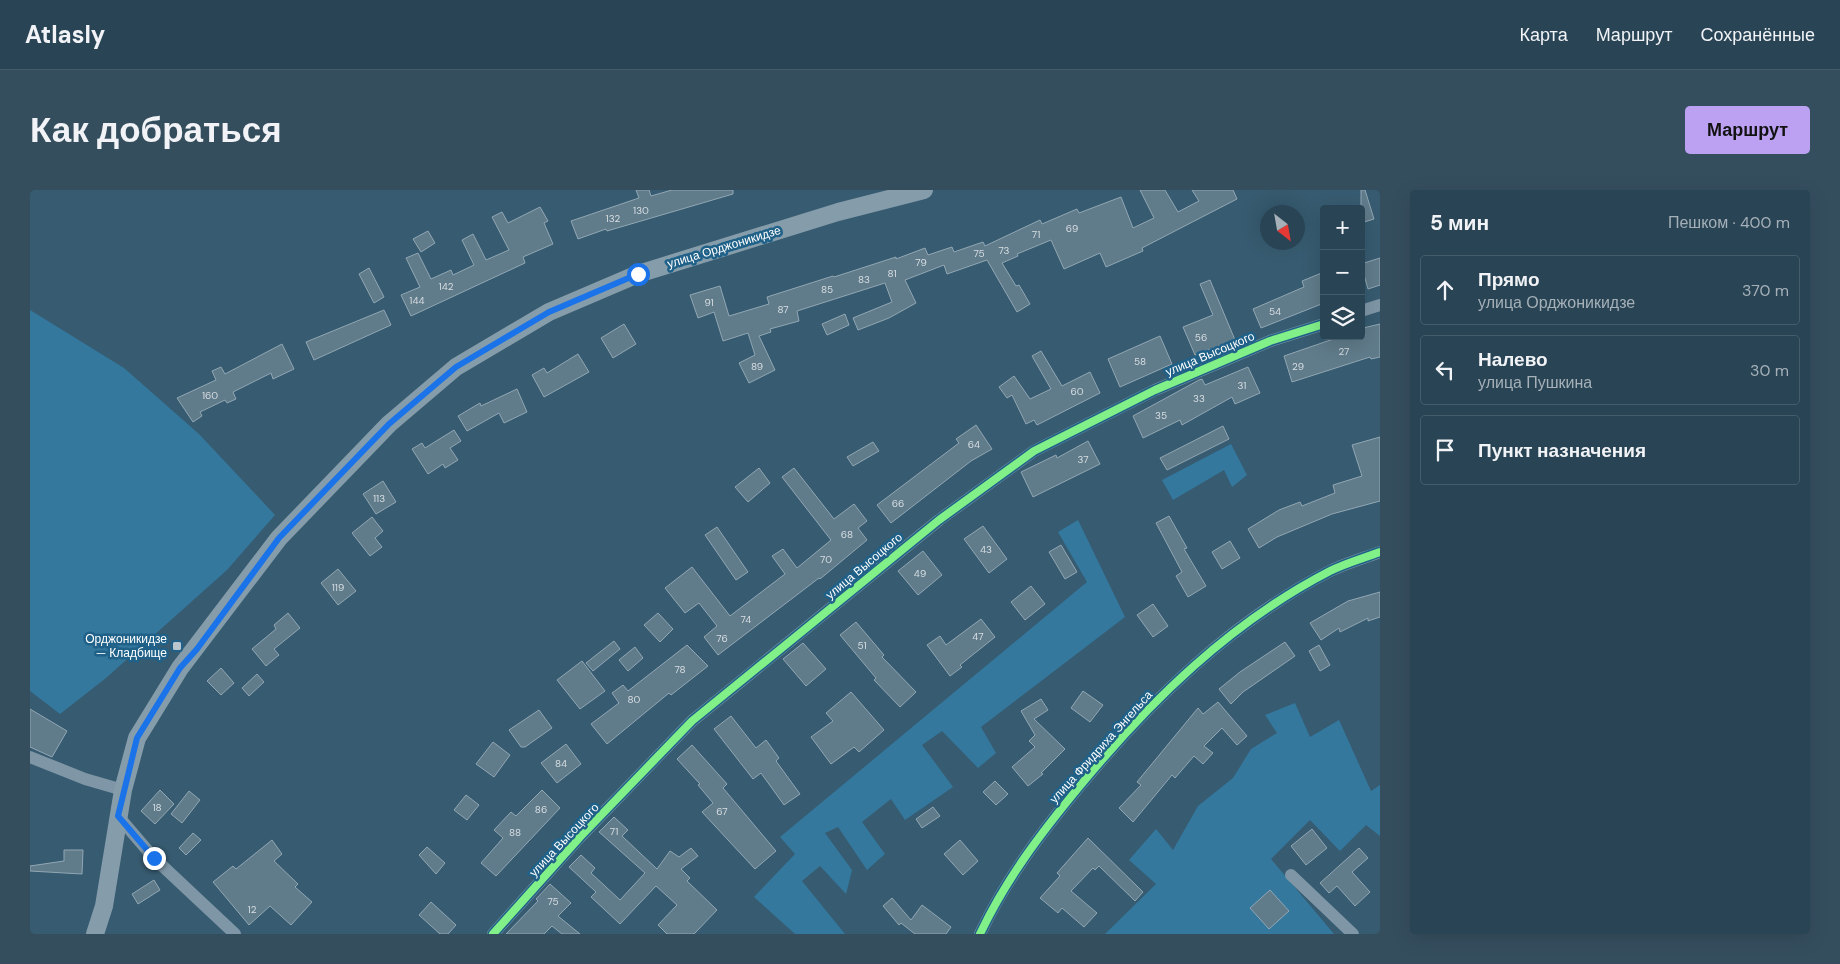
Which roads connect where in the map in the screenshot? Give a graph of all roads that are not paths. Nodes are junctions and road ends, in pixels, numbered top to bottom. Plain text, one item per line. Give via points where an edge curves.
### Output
1 (924, 190) edge
2 (1380, 305) edge
3 (1365, 311) edge
4 (1320, 325) edge
5 (1380, 552) edge
6 (30, 757) edge
7 (123, 790) junction
8 (118, 816) junction
9 (1291, 875) dead end
10 (229, 933) edge
11 (95, 934) edge
12 (493, 934) edge
13 (980, 934) edge
14 (1353, 934) edge

1 - 7 main road, улица Орджоникидзе via 838,212 638,274 549,312 456,367 389,424 279,538 180,668 137,738
2 - 3 street
4 - 12 street, улица Высоцкого via 1270,341 1155,390 1051,442 939,520 692,721 580,837
5 - 13 street, улица Фридриха Энгельса via 1332,570 1235,630 1145,712 1046,827 1013,872
6 - 7 street
7 - 8 main road, улица Орджоникидзе
8 - 10 street via 154,858
8 - 11 main road, улица Орджоникидзе via 104,906
9 - 14 street

